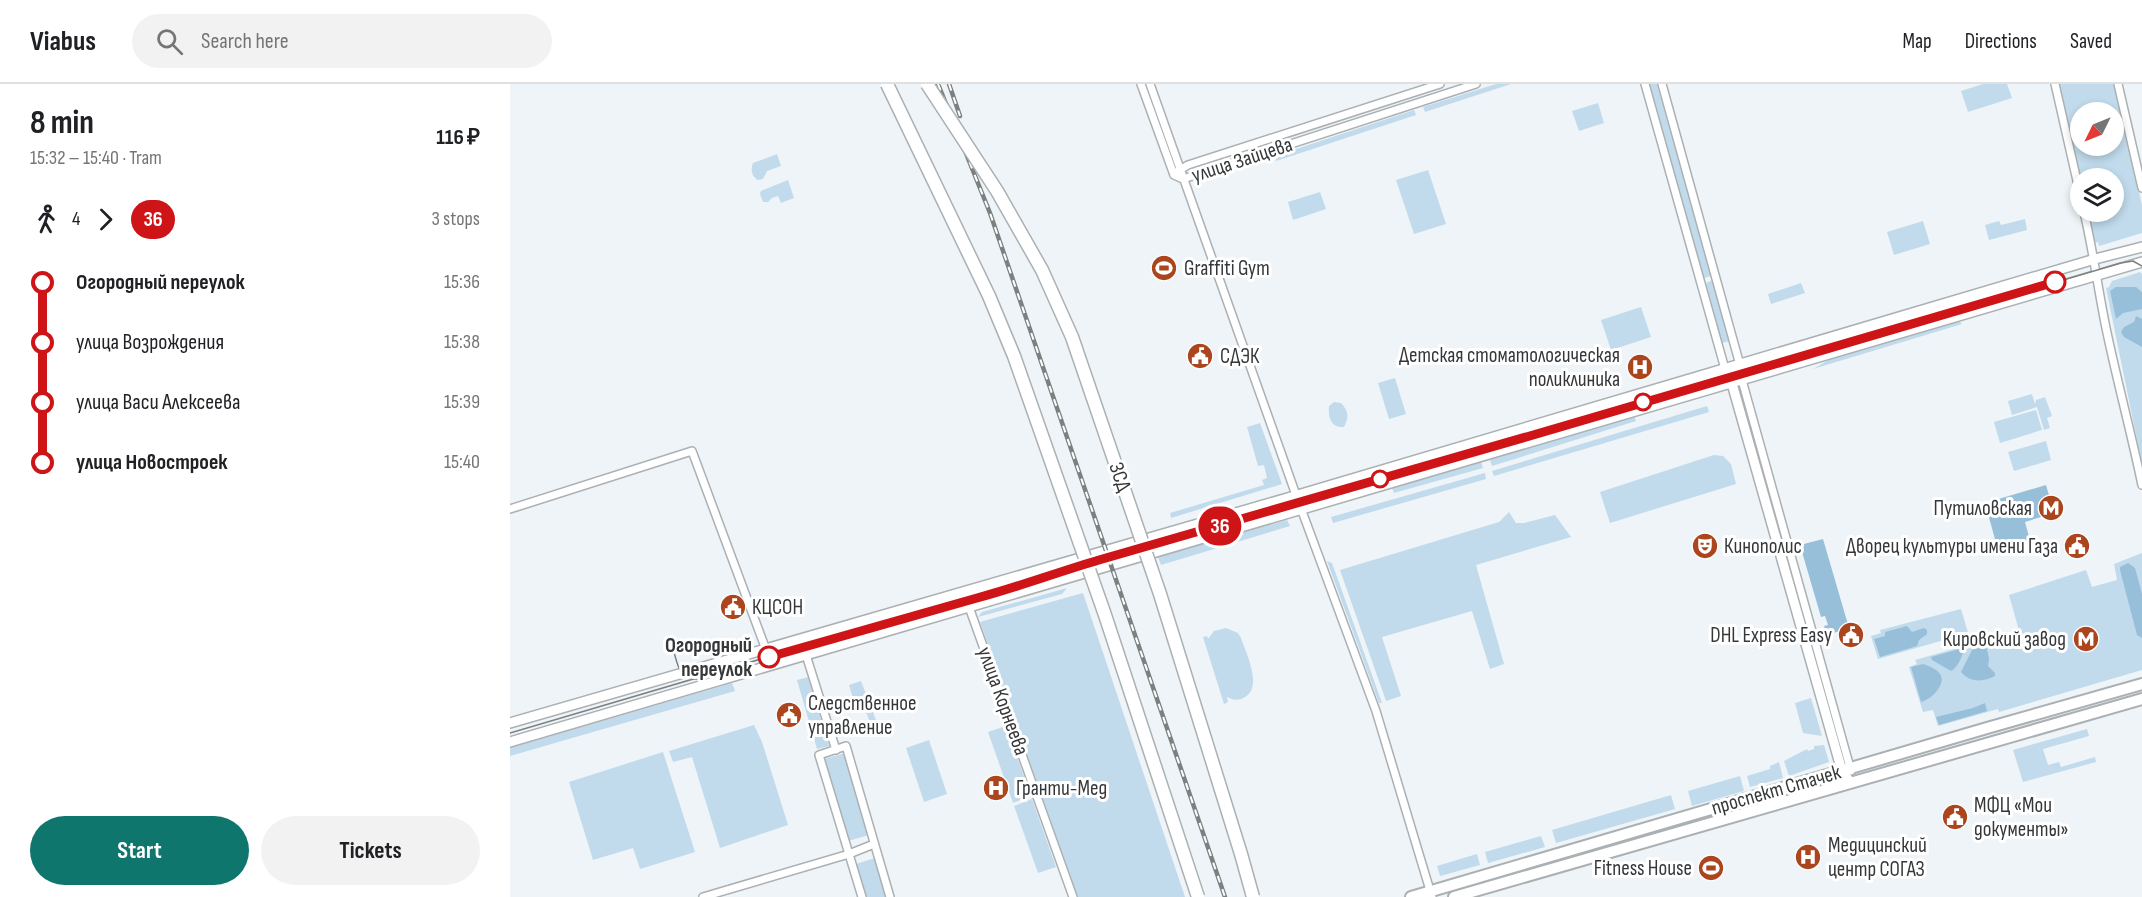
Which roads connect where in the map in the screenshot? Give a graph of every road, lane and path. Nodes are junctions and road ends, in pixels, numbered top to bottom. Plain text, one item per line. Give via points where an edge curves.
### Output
1 (887, 84) edge
2 (927, 84) edge
3 (1141, 84) edge
4 (1150, 84) edge
5 (1440, 84) edge
6 (1476, 84) edge
7 (1645, 84) edge
8 (1662, 84) edge
9 (2055, 84) edge
10 (2118, 84) edge
11 (1180, 168) junction
12 (2074, 168) edge
13 (1174, 176) junction
14 (1183, 179) junction
15 (2142, 188) edge
16 (2086, 222) edge
17 (2142, 247) edge
18 (2095, 259) junction
19 (2142, 262) edge
20 (2096, 277) junction
21 (1740, 365) junction
22 (1725, 369) junction
23 (1737, 382) junction
24 (2142, 485) edge
25 (1296, 495) junction
26 (1302, 508) junction
27 (510, 509) edge
28 (969, 607) junction
29 (765, 647) junction
30 (806, 655) junction
31 (2142, 684) edge
32 (2142, 699) edge
33 (510, 723) edge
34 (510, 742) edge
35 (836, 750) junction
36 (1847, 769) junction
37 (1850, 782) junction
38 (874, 844) junction
39 (849, 854) junction
40 (1431, 894) edge
41 (703, 897) edge
42 (862, 897) edge
43 (890, 897) edge
44 (1073, 897) edge
45 (1198, 897) edge
46 (1253, 897) edge
47 (1411, 897) edge
48 (1454, 897) edge

1 - 45 highway, bridge via 1014,356
2 - 46 highway, ЗСД, bridge via 997,191 1042,270 1072,338 1160,594
3 - 13 street
4 - 11 street
5 - 11 street, улица Зайцева
6 - 14 street, улица Зайцева
7 - 22 street
8 - 21 street
9 - 12 street
10 - 15 street
11 - 13 street, улица Зайцева
11 - 14 street
13 - 14 street, улица Зайцева
14 - 25 street
16 - 18 street
17 - 18 main road
18 - 20 street
18 - 21 main road
19 - 20 main road
20 - 23 main road
20 - 24 street
21 - 22 main road
21 - 23 main road
22 - 23 main road
22 - 25 main road
23 - 26 main road
23 - 36 main road
25 - 26 street
25 - 29 main road
26 - 28 main road
26 - 40 street via 1376,711
27 - 29 street via 692,451
28 - 30 main road
28 - 44 street, улица Корнеева
29 - 33 main road
30 - 34 main road
30 - 35 street
31 - 36 main road, проспект Стачек
32 - 37 main road, проспект Стачек
35 - 38 street via 846,746
35 - 39 street via 819,755
36 - 37 main road
36 - 40 main road, проспект Стачек
37 - 48 main road, проспект Стачек
38 - 39 street
38 - 43 street
39 - 41 street
39 - 42 street
40 - 47 main road, проспект Стачек

